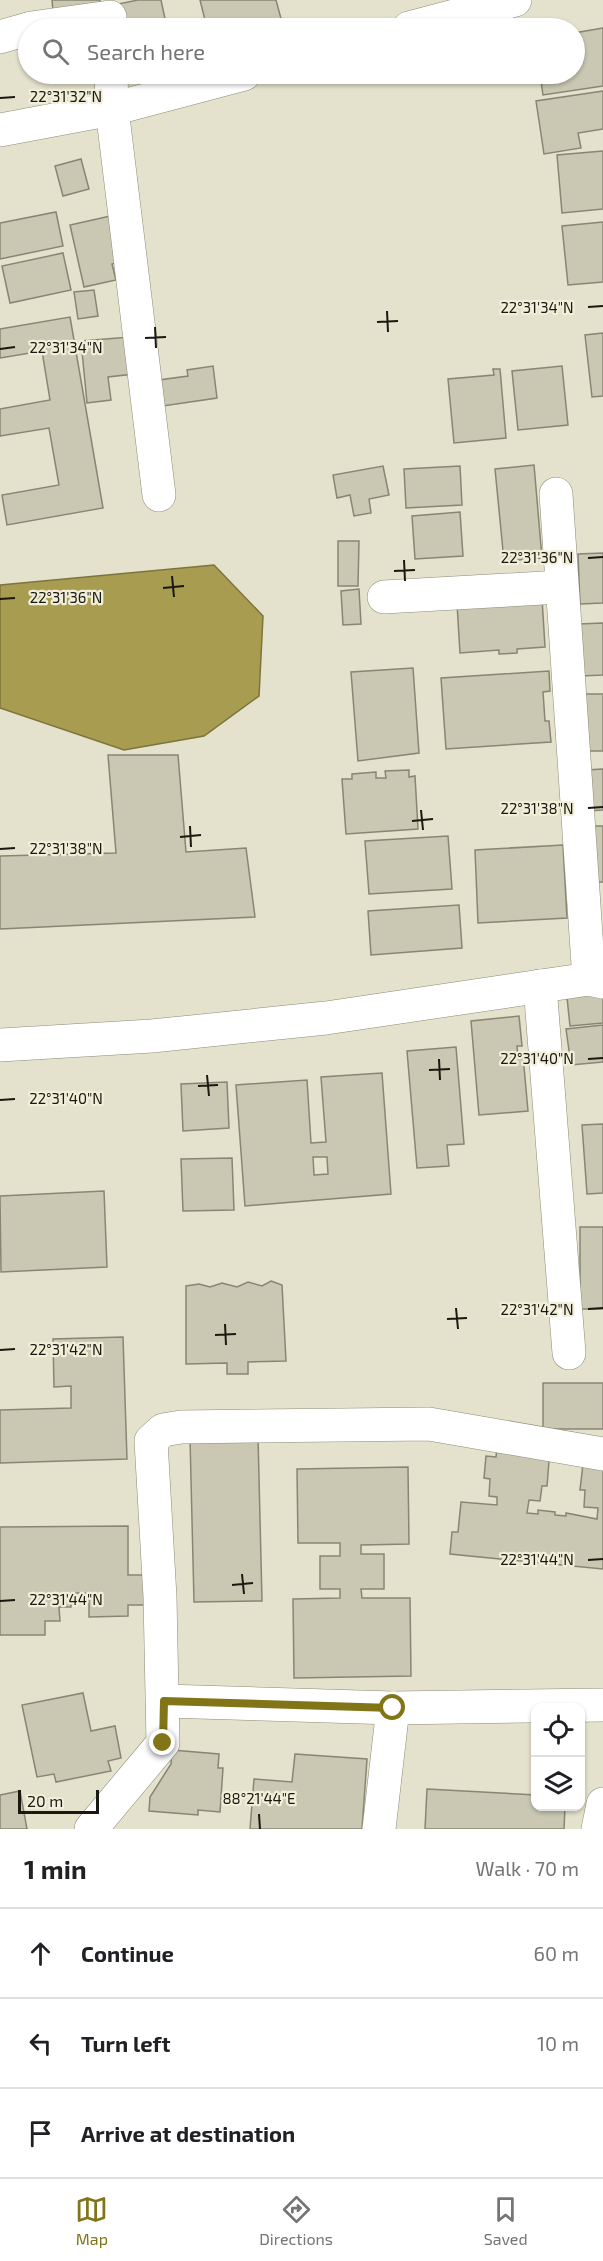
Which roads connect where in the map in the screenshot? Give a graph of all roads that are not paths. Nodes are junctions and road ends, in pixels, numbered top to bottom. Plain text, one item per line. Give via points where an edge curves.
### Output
1 (515, 0) edge
2 (453, 8) edge
3 (110, 15) edge
4 (93, 18) edge
5 (431, 18) edge
6 (18, 32) edge
7 (0, 37) edge
8 (111, 84) edge
9 (206, 84) edge
10 (112, 109) junction
11 (0, 130) edge
12 (556, 494) dead end
13 (159, 495) dead end
14 (561, 587) junction
15 (384, 597) dead end
16 (596, 980) edge
17 (540, 986) junction
18 (0, 1045) edge
19 (569, 1353) dead end
20 (603, 1454) edge
21 (164, 1701) junction
22 (603, 1705) edge
23 (393, 1708) junction
24 (603, 1804) edge
25 (91, 1829) edge
26 (379, 1829) edge
27 (598, 1829) edge

1 - 2 street
2 - 5 street
3 - 4 street
6 - 7 street
8 - 10 street
9 - 10 street
10 - 11 street
10 - 13 street
12 - 14 street
14 - 15 street
14 - 16 street
16 - 17 street
17 - 18 street via 326,1018 152,1036
17 - 19 street
20 - 21 street via 429,1424 164,1430 151,1441
21 - 23 street
21 - 25 street via 163,1743
22 - 23 street
23 - 26 street
24 - 27 street

